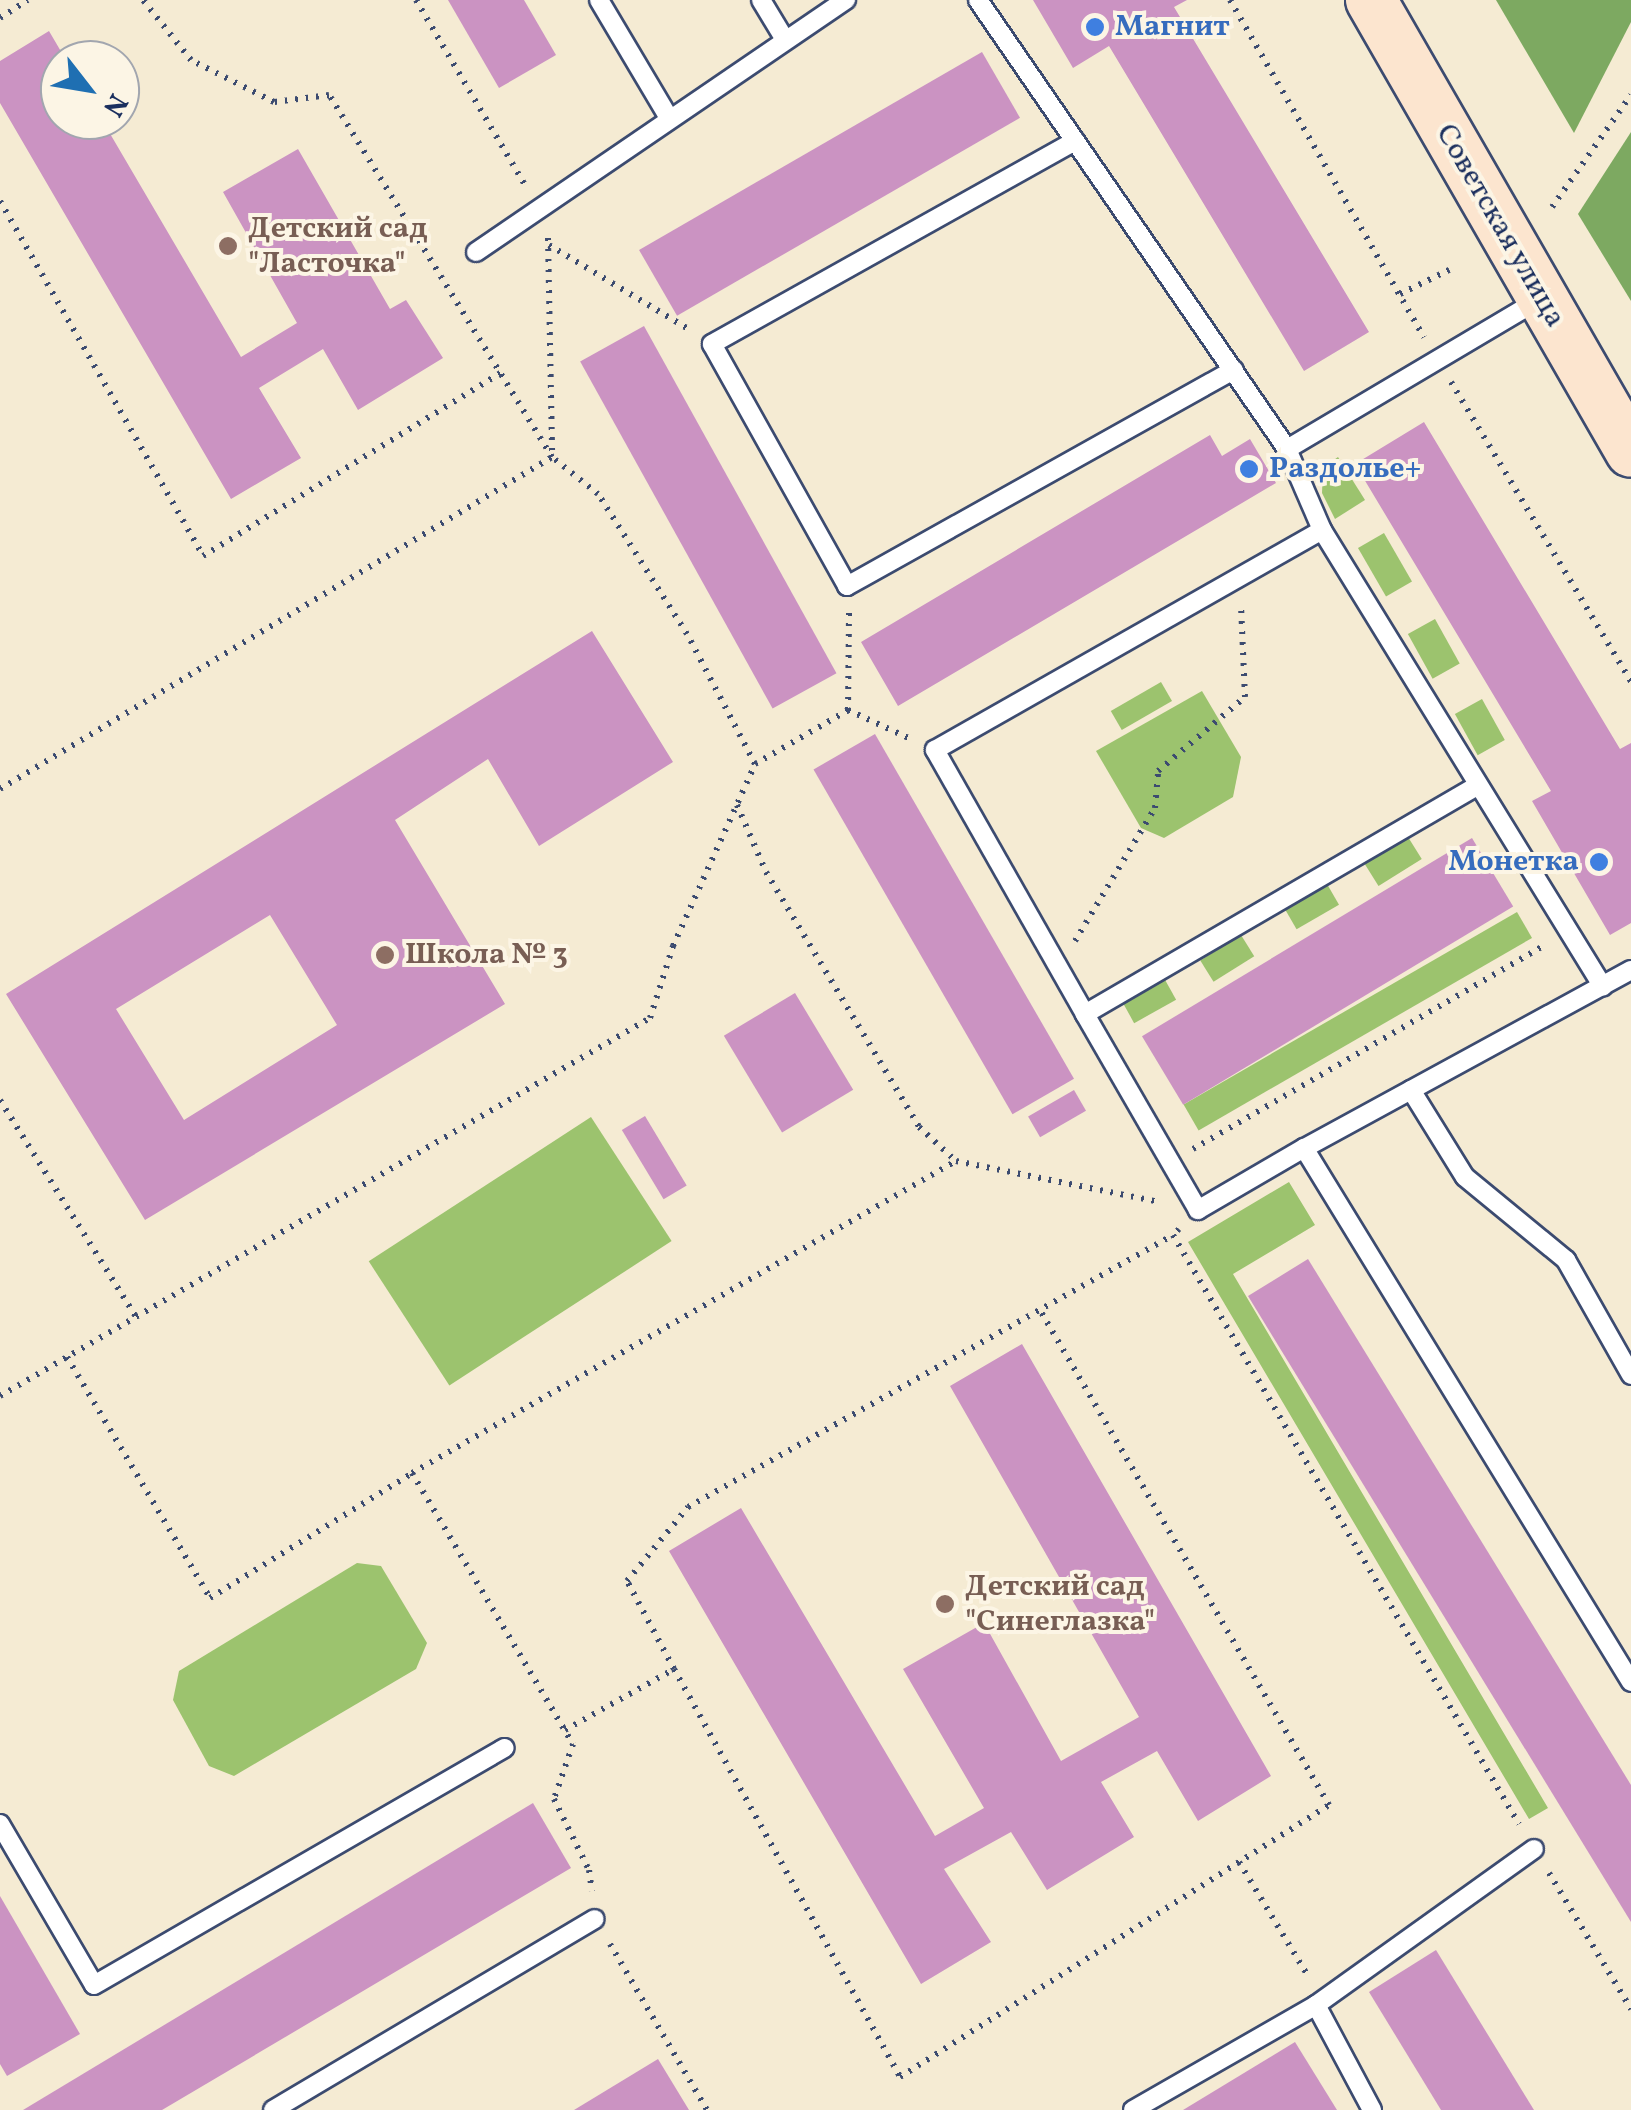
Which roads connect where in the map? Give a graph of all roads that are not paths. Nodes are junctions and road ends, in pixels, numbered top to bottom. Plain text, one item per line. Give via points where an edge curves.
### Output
1 (599, 0) edge
2 (761, 0) edge
3 (846, 0) edge
4 (978, 0) edge
5 (1371, 0) edge
6 (784, 38) junction
7 (669, 118) junction
8 (1074, 141) junction
9 (476, 252) dead end
10 (1540, 298) junction
11 (1234, 370) junction
12 (1288, 449) junction
13 (1631, 452) edge
14 (1322, 530) junction
15 (1476, 786) junction
16 (1631, 970) edge
17 (1604, 986) junction
18 (1085, 1014) junction
19 (1411, 1090) junction
20 (1304, 1148) junction
21 (1631, 1375) edge
22 (1631, 1682) edge
23 (504, 1748) dead end
24 (0, 1824) edge
25 (1534, 1849) road end
26 (595, 1919) road end
27 (1316, 2005) junction
28 (273, 2110) edge
29 (1134, 2110) edge
30 (1372, 2110) edge

1 - 7 lane
2 - 6 lane
3 - 6 lane
4 - 8 lane
5 - 10 main road, Советская улица
6 - 7 lane
7 - 9 lane
8 - 11 lane
8 - 11 lane via 712,344 847,586
10 - 12 lane
10 - 13 main road, Советская улица
11 - 12 lane
12 - 14 lane
14 - 15 lane
14 - 18 lane via 935,750
15 - 17 lane
15 - 18 lane
16 - 17 lane
17 - 19 lane
18 - 20 lane via 1198,1210
19 - 20 lane
19 - 21 lane via 1465,1177 1566,1260
20 - 22 lane
23 - 24 lane via 94,1985
25 - 27 lane
26 - 28 lane
27 - 29 lane
27 - 30 lane

